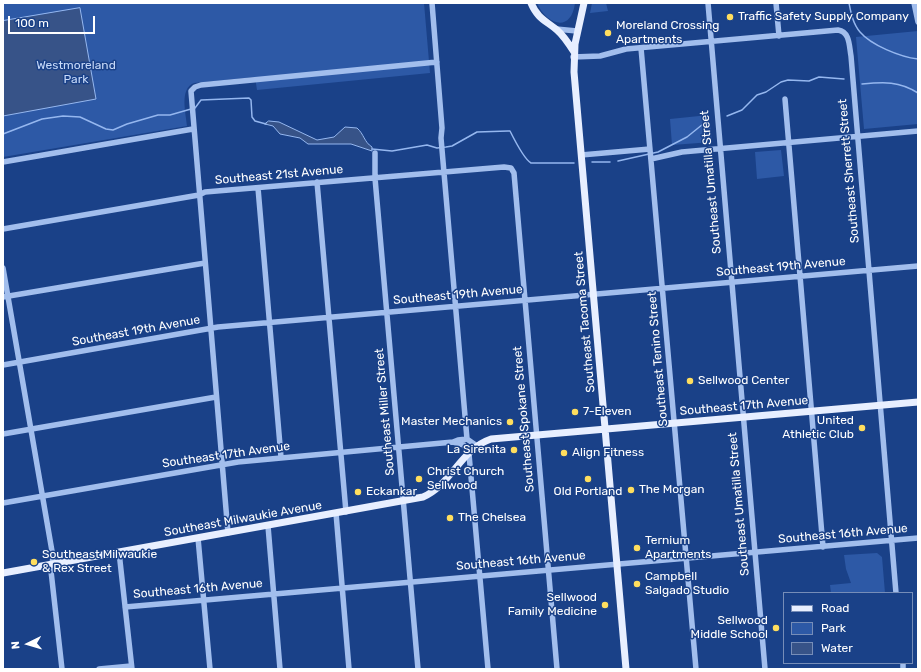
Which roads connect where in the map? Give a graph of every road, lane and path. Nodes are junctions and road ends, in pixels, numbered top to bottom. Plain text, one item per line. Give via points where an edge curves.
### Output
1 (432, 3) edge
2 (531, 3) edge
3 (584, 3) edge
4 (708, 3) edge
5 (776, 3) edge
6 (914, 3) edge
7 (918, 22) edge
8 (556, 29) junction
9 (577, 31) junction
10 (779, 36) junction
11 (711, 42) junction
12 (641, 48) junction
13 (574, 55) junction
14 (437, 62) junction
15 (785, 99) dead end
16 (193, 129) junction
17 (918, 131) edge
18 (857, 136) junction
19 (788, 142) junction
20 (719, 148) junction
21 (650, 150) junction
22 (375, 153) dead end
23 (581, 154) junction
24 (651, 159) junction
25 (3, 162) edge
26 (511, 168) joint
27 (444, 172) junction
28 (375, 178) junction
29 (317, 182) junction
30 (258, 188) junction
31 (199, 195) junction
32 (3, 229) edge
33 (205, 263) junction
34 (918, 266) edge
35 (3, 268) edge
36 (869, 271) junction
37 (800, 277) junction
38 (731, 283) junction
39 (662, 288) junction
40 (594, 294) junction
41 (6, 296) edge
42 (525, 300) junction
43 (456, 306) junction
44 (387, 312) junction
45 (329, 317) junction
46 (270, 323) junction
47 (210, 329) junction
48 (19, 362) junction
49 (3, 365) edge
50 (216, 397) junction
51 (918, 402) edge
52 (880, 405) junction
53 (812, 411) junction
54 (743, 417) junction
55 (674, 423) junction
56 (30, 429) junction
57 (606, 429) junction
58 (3, 434) edge
59 (537, 435) junction
60 (467, 439) junction
61 (453, 442) junction
62 (477, 446) junction
63 (399, 447) junction
64 (340, 452) junction
65 (469, 454) junction
66 (281, 457) junction
67 (222, 464) junction
68 (42, 496) junction
69 (404, 501) junction
70 (3, 503) edge
71 (346, 512) junction
72 (336, 513) junction
73 (268, 526) junction
74 (228, 533) junction
75 (198, 538) junction
76 (918, 538) edge
77 (892, 541) junction
78 (823, 547) junction
79 (119, 552) junction
80 (754, 552) junction
81 (686, 557) junction
82 (52, 564) junction
83 (617, 564) junction
84 (549, 570) junction
85 (3, 573) edge
86 (479, 576) junction
87 (411, 582) junction
88 (342, 588) junction
89 (896, 592) edge
90 (274, 594) junction
91 (205, 600) junction
92 (125, 607) junction
93 (132, 667) edge
94 (62, 669) edge
95 (99, 669) edge
96 (210, 669) edge
97 (280, 669) edge
98 (349, 669) edge
99 (418, 669) edge
100 (488, 669) edge
101 (557, 669) edge
102 (626, 669) edge
103 (696, 669) edge
104 (765, 669) edge

1 - 14 street
2 - 8 main road via 538,16
3 - 9 main road
4 - 11 street, Southeast Umatilla Street
5 - 10 street
6 - 7 street
8 - 9 street
8 - 13 main road via 567,40
9 - 13 main road, Southeast Tacoma Street
10 - 11 street
10 - 18 street, Southeast Sherrett Street via 838,30 846,34 849,42
11 - 12 street
11 - 20 street, Southeast Umatilla Street
12 - 13 street via 600,56
12 - 21 street, Southeast Tenino Street
13 - 23 main road, Southeast Tacoma Street
14 - 16 street via 201,85 193,88 190,94
14 - 27 street
15 - 19 street
16 - 25 street
16 - 31 street
17 - 18 street
18 - 19 street
18 - 36 street, Southeast Sherrett Street
19 - 20 street
19 - 37 street
20 - 24 street
20 - 38 street, Southeast Umatilla Street
21 - 23 street
21 - 24 street, Southeast Tenino Street
22 - 28 street, Southeast Miller Street
23 - 40 main road, Southeast Tacoma Street
24 - 39 street, Southeast Tenino Street
26 - 27 street, Southeast 21st Avenue
26 - 42 street, Southeast Spokane Street via 514,173
27 - 28 street, Southeast 21st Avenue
27 - 43 street
28 - 29 street, Southeast 21st Avenue
28 - 44 street, Southeast Miller Street
29 - 30 street, Southeast 21st Avenue
29 - 45 street
30 - 31 street, Southeast 21st Avenue via 205,192
30 - 46 street
31 - 32 street, Southeast 21st Avenue
31 - 33 street
33 - 41 street
33 - 47 street
34 - 36 street, Southeast 19th Avenue
35 - 41 street
36 - 37 street, Southeast 19th Avenue
36 - 52 street, Southeast Sherrett Street
37 - 38 street, Southeast 19th Avenue
37 - 53 street
38 - 39 street, Southeast 19th Avenue
38 - 54 street, Southeast Umatilla Street
39 - 40 street, Southeast 19th Avenue
39 - 55 street, Southeast Tenino Street
40 - 42 street, Southeast 19th Avenue
40 - 57 main road, Southeast Tacoma Street
41 - 48 street
42 - 43 street, Southeast 19th Avenue
42 - 59 street, Southeast Spokane Street
43 - 44 street, Southeast 19th Avenue
43 - 60 street
44 - 45 street, Southeast 19th Avenue
44 - 63 street, Southeast Miller Street
45 - 46 street, Southeast 19th Avenue
45 - 64 street
46 - 47 street, Southeast 19th Avenue
46 - 66 street
47 - 48 street, Southeast 19th Avenue
47 - 50 street
48 - 49 street, Southeast 19th Avenue
48 - 56 street
50 - 56 street
50 - 67 street
51 - 52 main road, Southeast 17th Avenue
52 - 53 main road, Southeast 17th Avenue
52 - 77 street, Southeast Sherrett Street
53 - 54 main road, Southeast 17th Avenue
53 - 78 street
54 - 55 main road, Southeast 17th Avenue
54 - 80 street, Southeast Umatilla Street
55 - 57 main road, Southeast 17th Avenue
55 - 81 street, Southeast Tenino Street
56 - 58 street
56 - 68 street
57 - 59 main road, Southeast 17th Avenue
57 - 83 main road, Southeast Tacoma Street
59 - 62 main road, Southeast 17th Avenue via 491,439
59 - 84 street, Southeast Spokane Street
60 - 61 street, Southeast 17th Avenue
60 - 62 street
61 - 63 street, Southeast 17th Avenue
61 - 65 street via 464,445
62 - 65 main road, Southeast 17th Avenue
63 - 64 street, Southeast 17th Avenue
63 - 69 street, Southeast Miller Street
64 - 66 street, Southeast 17th Avenue
64 - 71 street
65 - 69 main road, Southeast Milwaukie Avenue via 432,493
65 - 86 street
66 - 67 street, Southeast 17th Avenue
67 - 68 street, Southeast 17th Avenue
67 - 74 street
68 - 70 street, Southeast 17th Avenue
68 - 82 street via 53,557
69 - 71 main road, Southeast Milwaukie Avenue
69 - 87 street, Southeast Miller Street
71 - 72 main road, Southeast Milwaukie Avenue
72 - 73 main road, Southeast Milwaukie Avenue
72 - 88 street
73 - 74 main road, Southeast Milwaukie Avenue
73 - 90 street
74 - 75 main road, Southeast Milwaukie Avenue
75 - 79 main road, Southeast Milwaukie Avenue
75 - 91 street
76 - 77 street, Southeast 16th Avenue
77 - 78 street, Southeast 16th Avenue
77 - 89 street, Southeast Sherrett Street
78 - 80 street, Southeast 16th Avenue
79 - 82 main road, Southeast Milwaukie Avenue
79 - 92 street
80 - 81 street, Southeast 16th Avenue
80 - 104 street, Southeast Umatilla Street
81 - 83 street, Southeast 16th Avenue
81 - 103 street, Southeast Tenino Street
82 - 85 main road, Southeast Milwaukie Avenue
82 - 94 street
83 - 84 street, Southeast 16th Avenue
83 - 102 main road, Southeast Tacoma Street
84 - 86 street, Southeast 16th Avenue
84 - 101 street, Southeast Spokane Street
86 - 87 street, Southeast 16th Avenue
86 - 100 street
87 - 88 street, Southeast 16th Avenue
87 - 99 street, Southeast Miller Street
88 - 90 street, Southeast 16th Avenue
88 - 98 street
90 - 91 street, Southeast 16th Avenue
90 - 97 street
91 - 92 street, Southeast 16th Avenue
91 - 96 street
92 - 93 street
93 - 95 street

